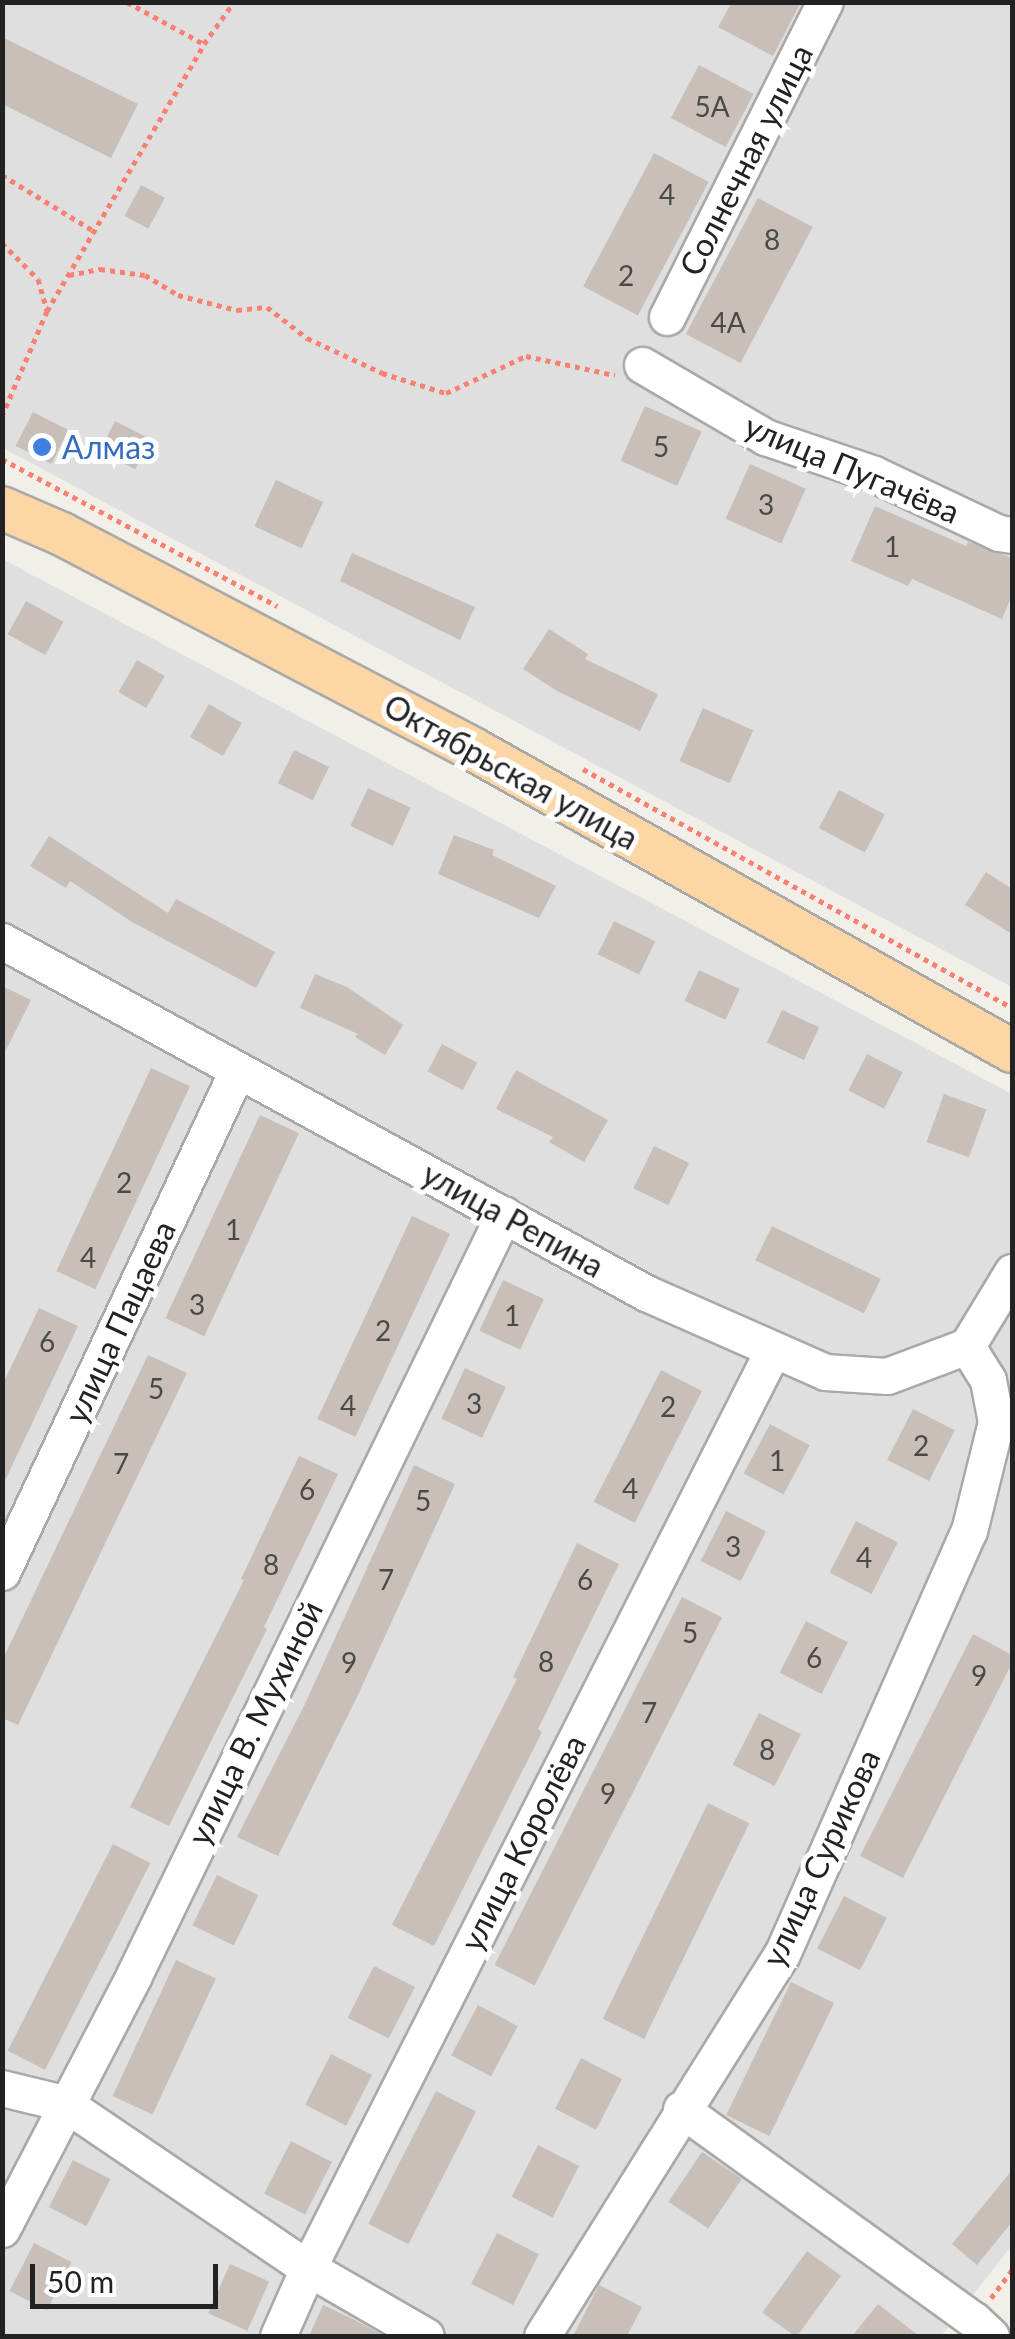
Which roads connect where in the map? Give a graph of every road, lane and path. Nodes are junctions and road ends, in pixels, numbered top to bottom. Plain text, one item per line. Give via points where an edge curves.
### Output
1 (127, 2) edge
2 (234, 2) edge
3 (825, 2) edge
4 (204, 44) junction
5 (2, 175) edge
6 (92, 230) junction
7 (2, 243) edge
8 (69, 275) junction
9 (48, 311) junction
10 (667, 317) dead end
11 (642, 366) joint
12 (2, 416) edge
13 (2, 508) edge
14 (1012, 535) edge
15 (2, 941) edge
16 (1012, 1051) edge
17 (237, 1071) junction
18 (504, 1214) junction
19 (1012, 1272) edge
20 (967, 1346) junction
21 (772, 1352) junction
22 (2, 1572) edge
23 (2, 2088) edge
24 (64, 2102) junction
25 (681, 2109) junction
26 (2, 2228) edge
27 (308, 2268) junction
28 (278, 2336) edge
29 (426, 2336) edge
30 (542, 2336) edge
31 (991, 2336) edge

1 - 4 path
2 - 4 path
3 - 10 street, Солнечная улица
4 - 6 path
5 - 6 path
6 - 8 path
7 - 9 path via 38,279
8 - 9 path
8 - 11 path via 100,269 145,275 178,294 237,310 268,307 307,338 446,393 526,356 616,376
9 - 12 path
11 - 14 street, улица Пугачёва via 765,436 874,474
13 - 16 main road, Октябрьская улица via 470,748
15 - 17 street, улица Репина
17 - 18 street, улица Репина
17 - 22 street, улица Пацаева
18 - 21 street, улица Репина via 646,1293
18 - 24 street, улица В. Мухиной via 134,1975
19 - 20 street
20 - 21 street, улица Репина via 916,1369 858,1378
20 - 25 street, улица Сурикова via 988,1380 996,1422 968,1531 782,1954
21 - 27 street, улица Королёва
23 - 24 street
24 - 26 street, улица В. Мухиной
24 - 27 street
25 - 30 street, улица Сурикова
25 - 31 street
27 - 28 street, улица Королёва
27 - 29 street

